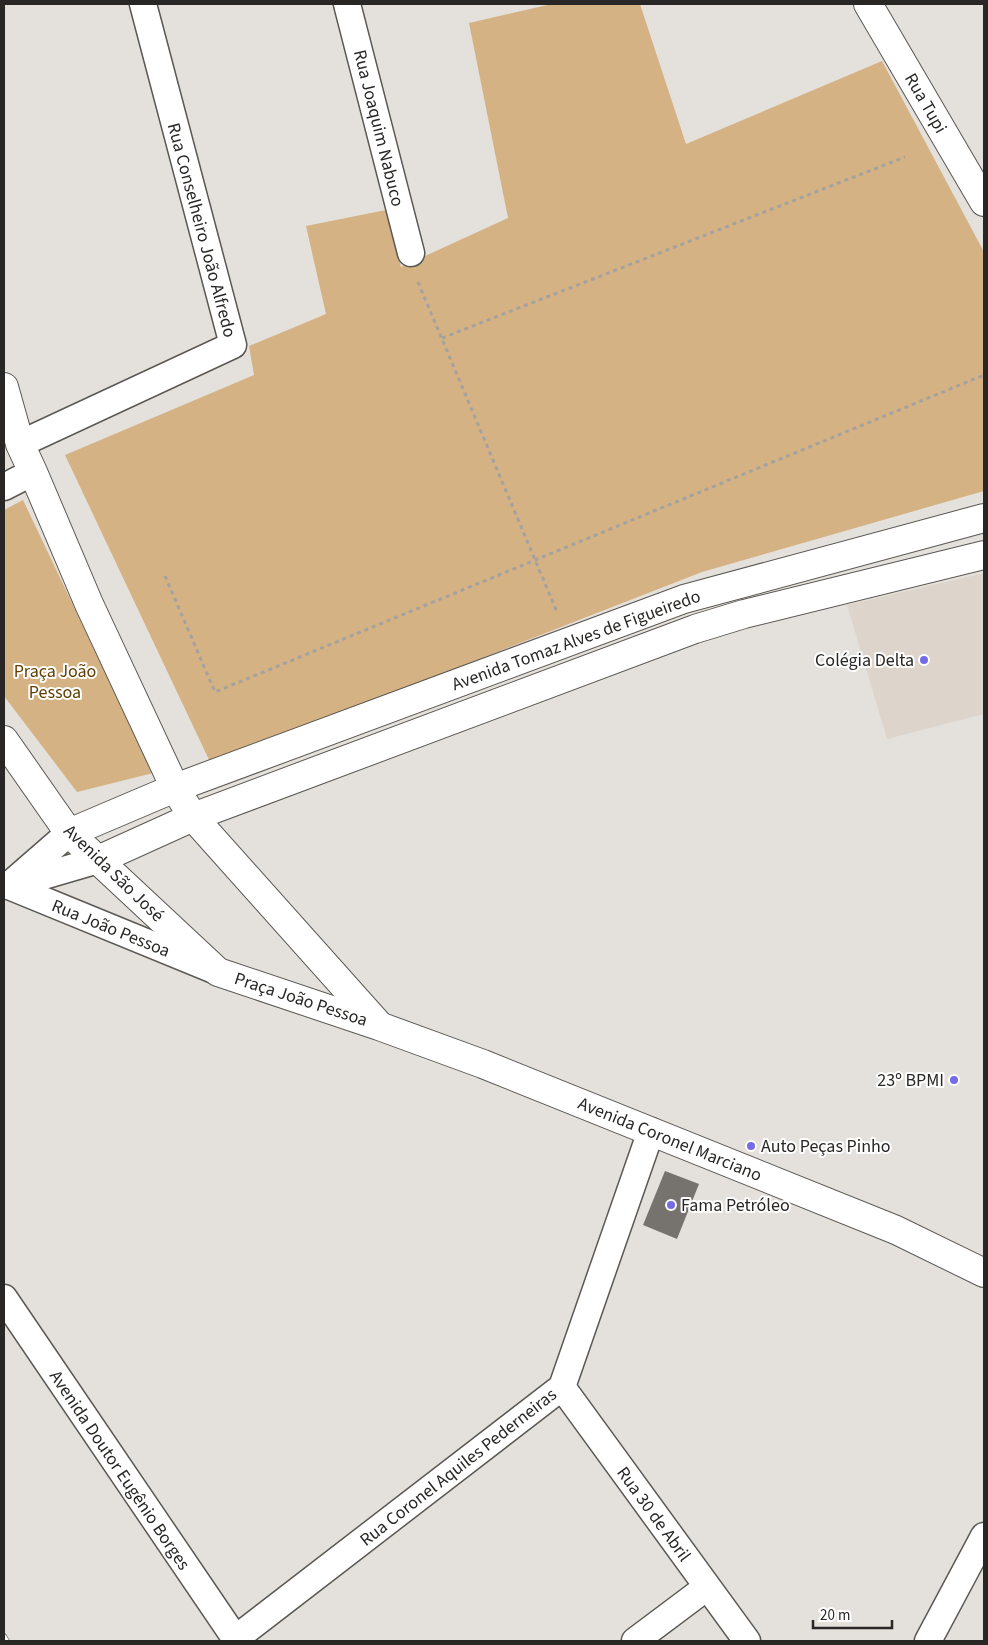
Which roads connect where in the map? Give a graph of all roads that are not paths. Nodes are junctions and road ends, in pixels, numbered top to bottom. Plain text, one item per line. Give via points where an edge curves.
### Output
1 (143, 4) edge
2 (347, 4) edge
3 (868, 4) edge
4 (984, 202) edge
5 (411, 253) dead end
6 (4, 387) edge
7 (20, 444) junction
8 (33, 472) junction
9 (4, 487) edge
10 (984, 518) edge
11 (984, 555) edge
12 (4, 740) edge
13 (175, 788) junction
14 (193, 817) junction
15 (69, 833) junction
16 (98, 860) junction
17 (6, 885) edge
18 (218, 972) junction
19 (379, 1026) junction
20 (651, 1131) junction
21 (984, 1273) edge
22 (4, 1298) edge
23 (562, 1387) junction
24 (984, 1536) edge
25 (708, 1587) junction
26 (236, 1640) edge
27 (635, 1641) edge
28 (746, 1641) edge
29 (928, 1641) edge

1 - 7 street, Rua Conselheiro João Alfredo via 233,345
2 - 5 street, Rua Joaquim Nabuco
3 - 4 main road, Rua Tupi
6 - 7 main road, Praça João Pessoa
7 - 8 main road, Praça João Pessoa
8 - 9 street
8 - 13 main road, Praça João Pessoa via 89,604
10 - 13 main road, Avenida Tomaz Alves de Figueiredo via 684,599
11 - 14 main road, Avenida Tomaz Alves de Figueiredo via 695,629
12 - 15 main road, Avenida São José
13 - 14 main road, Praça João Pessoa
13 - 15 main road, Avenida Tomaz Alves de Figueiredo
14 - 16 main road, Avenida Tomaz Alves de Figueiredo
14 - 19 main road, Praça João Pessoa
15 - 16 main road, Avenida São José
15 - 17 street
16 - 17 street
16 - 18 main road, Avenida São José
17 - 18 street, Rua João Pessoa
18 - 19 main road, Praça João Pessoa
19 - 20 main road, Avenida Coronel Marciano
20 - 21 main road, Avenida Coronel Marciano via 896,1230
20 - 23 street, Rua Coronel Aquiles Pederneiras
22 - 26 street, Avenida Doutor Eugênio Borges
23 - 25 street, Rua 30 de Abril
23 - 26 street, Rua Coronel Aquiles Pederneiras
24 - 29 street
25 - 27 street
25 - 28 street, Rua 30 de Abril

